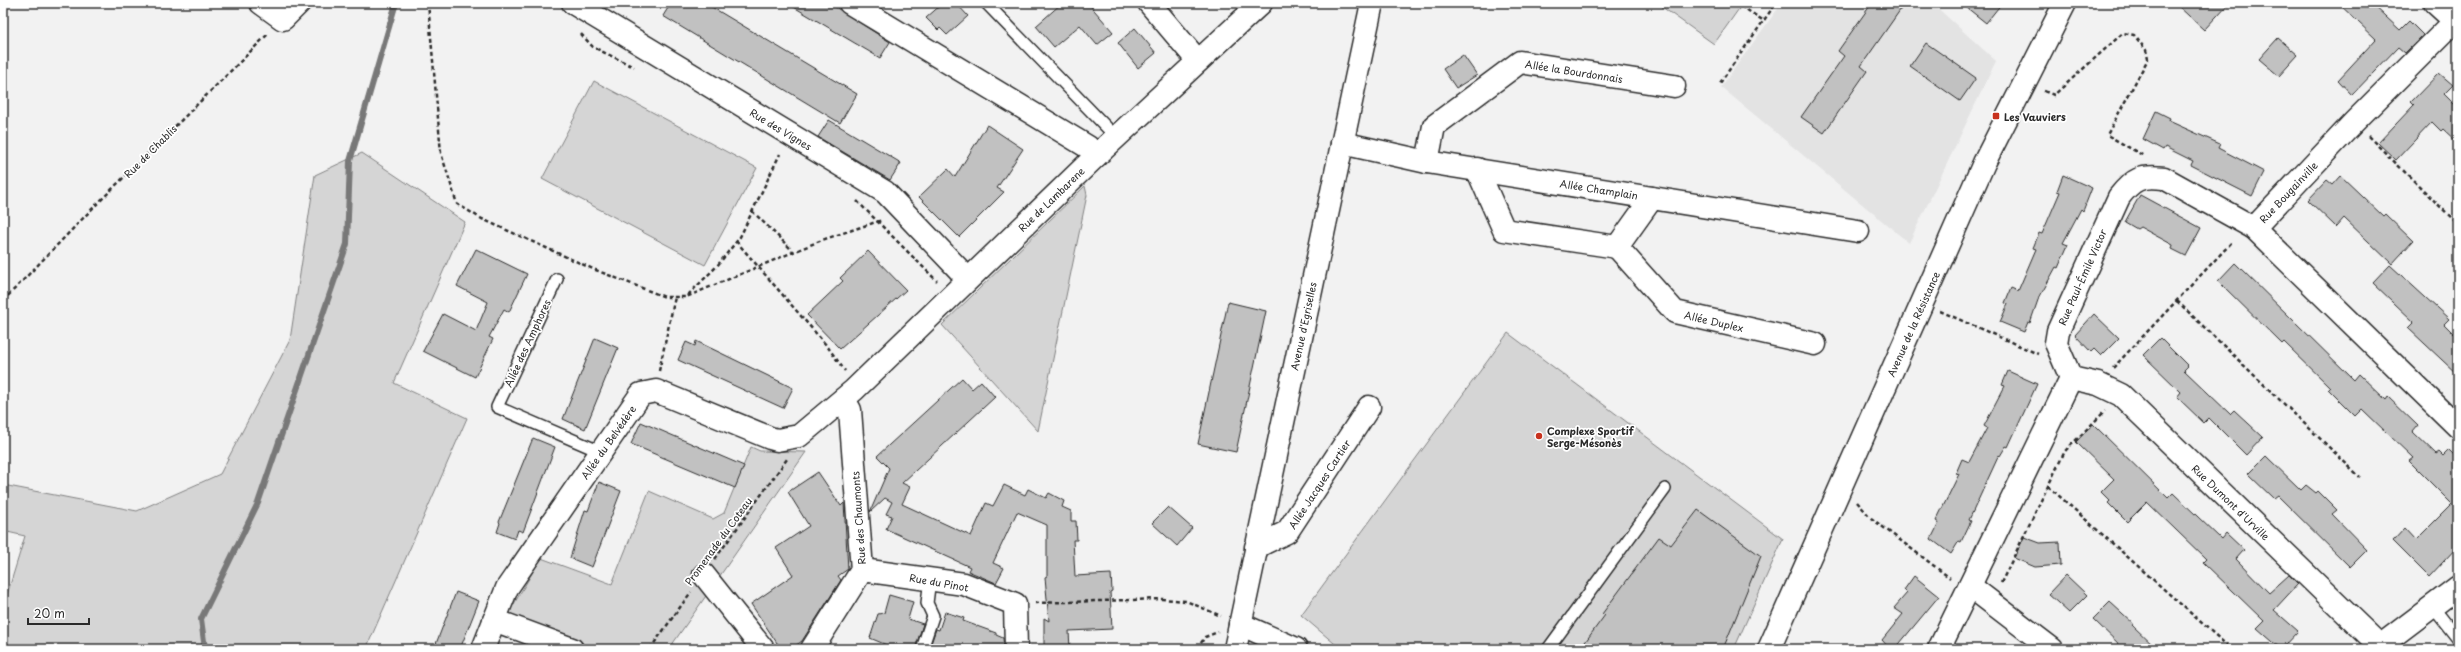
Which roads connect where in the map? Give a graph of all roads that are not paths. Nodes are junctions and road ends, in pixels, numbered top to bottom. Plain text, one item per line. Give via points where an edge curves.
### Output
1 (261, 3) edge
2 (299, 3) edge
3 (573, 3) edge
4 (850, 3) edge
5 (986, 3) edge
6 (1150, 3) edge
7 (1261, 3) edge
8 (1372, 3) edge
9 (2065, 3) edge
10 (2435, 3) edge
11 (2457, 23) edge
12 (1198, 62) junction
13 (1674, 86) dead end
14 (1116, 137) junction
15 (1342, 143) junction
16 (1096, 156) junction
17 (1427, 162) junction
18 (1477, 169) junction
19 (1652, 198) junction
20 (2254, 228) junction
21 (1858, 231) dead end
22 (1617, 247) junction
23 (557, 279) dead end
24 (968, 279) junction
25 (1815, 344) dead end
26 (2071, 378) junction
27 (849, 395) junction
28 (1369, 408) dead end
29 (2458, 426) edge
30 (601, 452) junction
31 (1665, 489) dead end
32 (1256, 548) junction
33 (862, 570) junction
34 (704, 575) road end
35 (930, 579) junction
36 (1970, 586) junction
37 (2458, 588) edge
38 (2432, 606) junction
39 (494, 620) junction
40 (1240, 624) junction
41 (2458, 639) edge
42 (2378, 648) edge
43 (482, 649) edge
44 (572, 649) edge
45 (763, 649) edge
46 (812, 649) edge
47 (922, 649) edge
48 (1016, 649) edge
49 (1235, 649) edge
50 (1296, 649) edge
51 (1548, 649) edge
52 (1769, 649) edge
53 (1939, 649) edge
54 (2052, 649) edge

1 - 2 street via 283,19
3 - 24 street, Rue des Vignes via 885,192
4 - 16 street via 1088,147
5 - 14 lane
6 - 12 street
7 - 12 street, Rue de Lambarene
8 - 15 street, Avenue d'Egriselles
9 - 52 street, Avenue de la Résistance via 1984,163
10 - 11 street
11 - 20 street, Rue Bougainville via 2354,122
12 - 14 street, Rue de Lambarene
13 - 17 street, Allée la Bourdonnais via 1520,62 1434,126
14 - 16 street, Rue de Lambarene
15 - 17 street, Allée Champlain
15 - 32 street, Avenue d'Egriselles
16 - 24 street, Rue de Lambarene
17 - 18 street, Allée Champlain
18 - 19 street, Allée Champlain
18 - 22 street via 1504,230
19 - 21 street, Allée Champlain
19 - 22 street
20 - 26 street, Rue Paul-Émile Victor via 2164,178 2148,176 2130,183 2118,198 2058,331 2056,343
20 - 29 street, Rue Bougainville
22 - 25 street, Allée Duplex via 1675,312
23 - 30 lane, Allée des Amphores via 496,407
24 - 27 street, Rue de Lambarene
26 - 36 street
26 - 42 street, Rue Dumont d'Urville via 2098,384 2121,395
27 - 30 street, Allée du Belvédère via 799,436 777,440 656,391 641,394
27 - 33 street, Rue des Chaumonts
28 - 32 street, Allée Jacques Cartier via 1288,532
30 - 39 street, Allée du Belvédère via 507,588
31 - 51 lane
32 - 40 street, Avenue d'Egriselles
33 - 35 street, Rue du Pinot
33 - 46 street, Rue des Chaumonts
34 - 45 street
35 - 47 lane via 927,603 933,616
35 - 48 street, Rue du Pinot via 964,584 1015,604
36 - 53 street
36 - 54 street
37 - 38 street
38 - 41 lane
38 - 42 street
39 - 43 street, Allée du Belvédère
39 - 44 street
40 - 49 street, Avenue d'Egriselles
40 - 50 street

